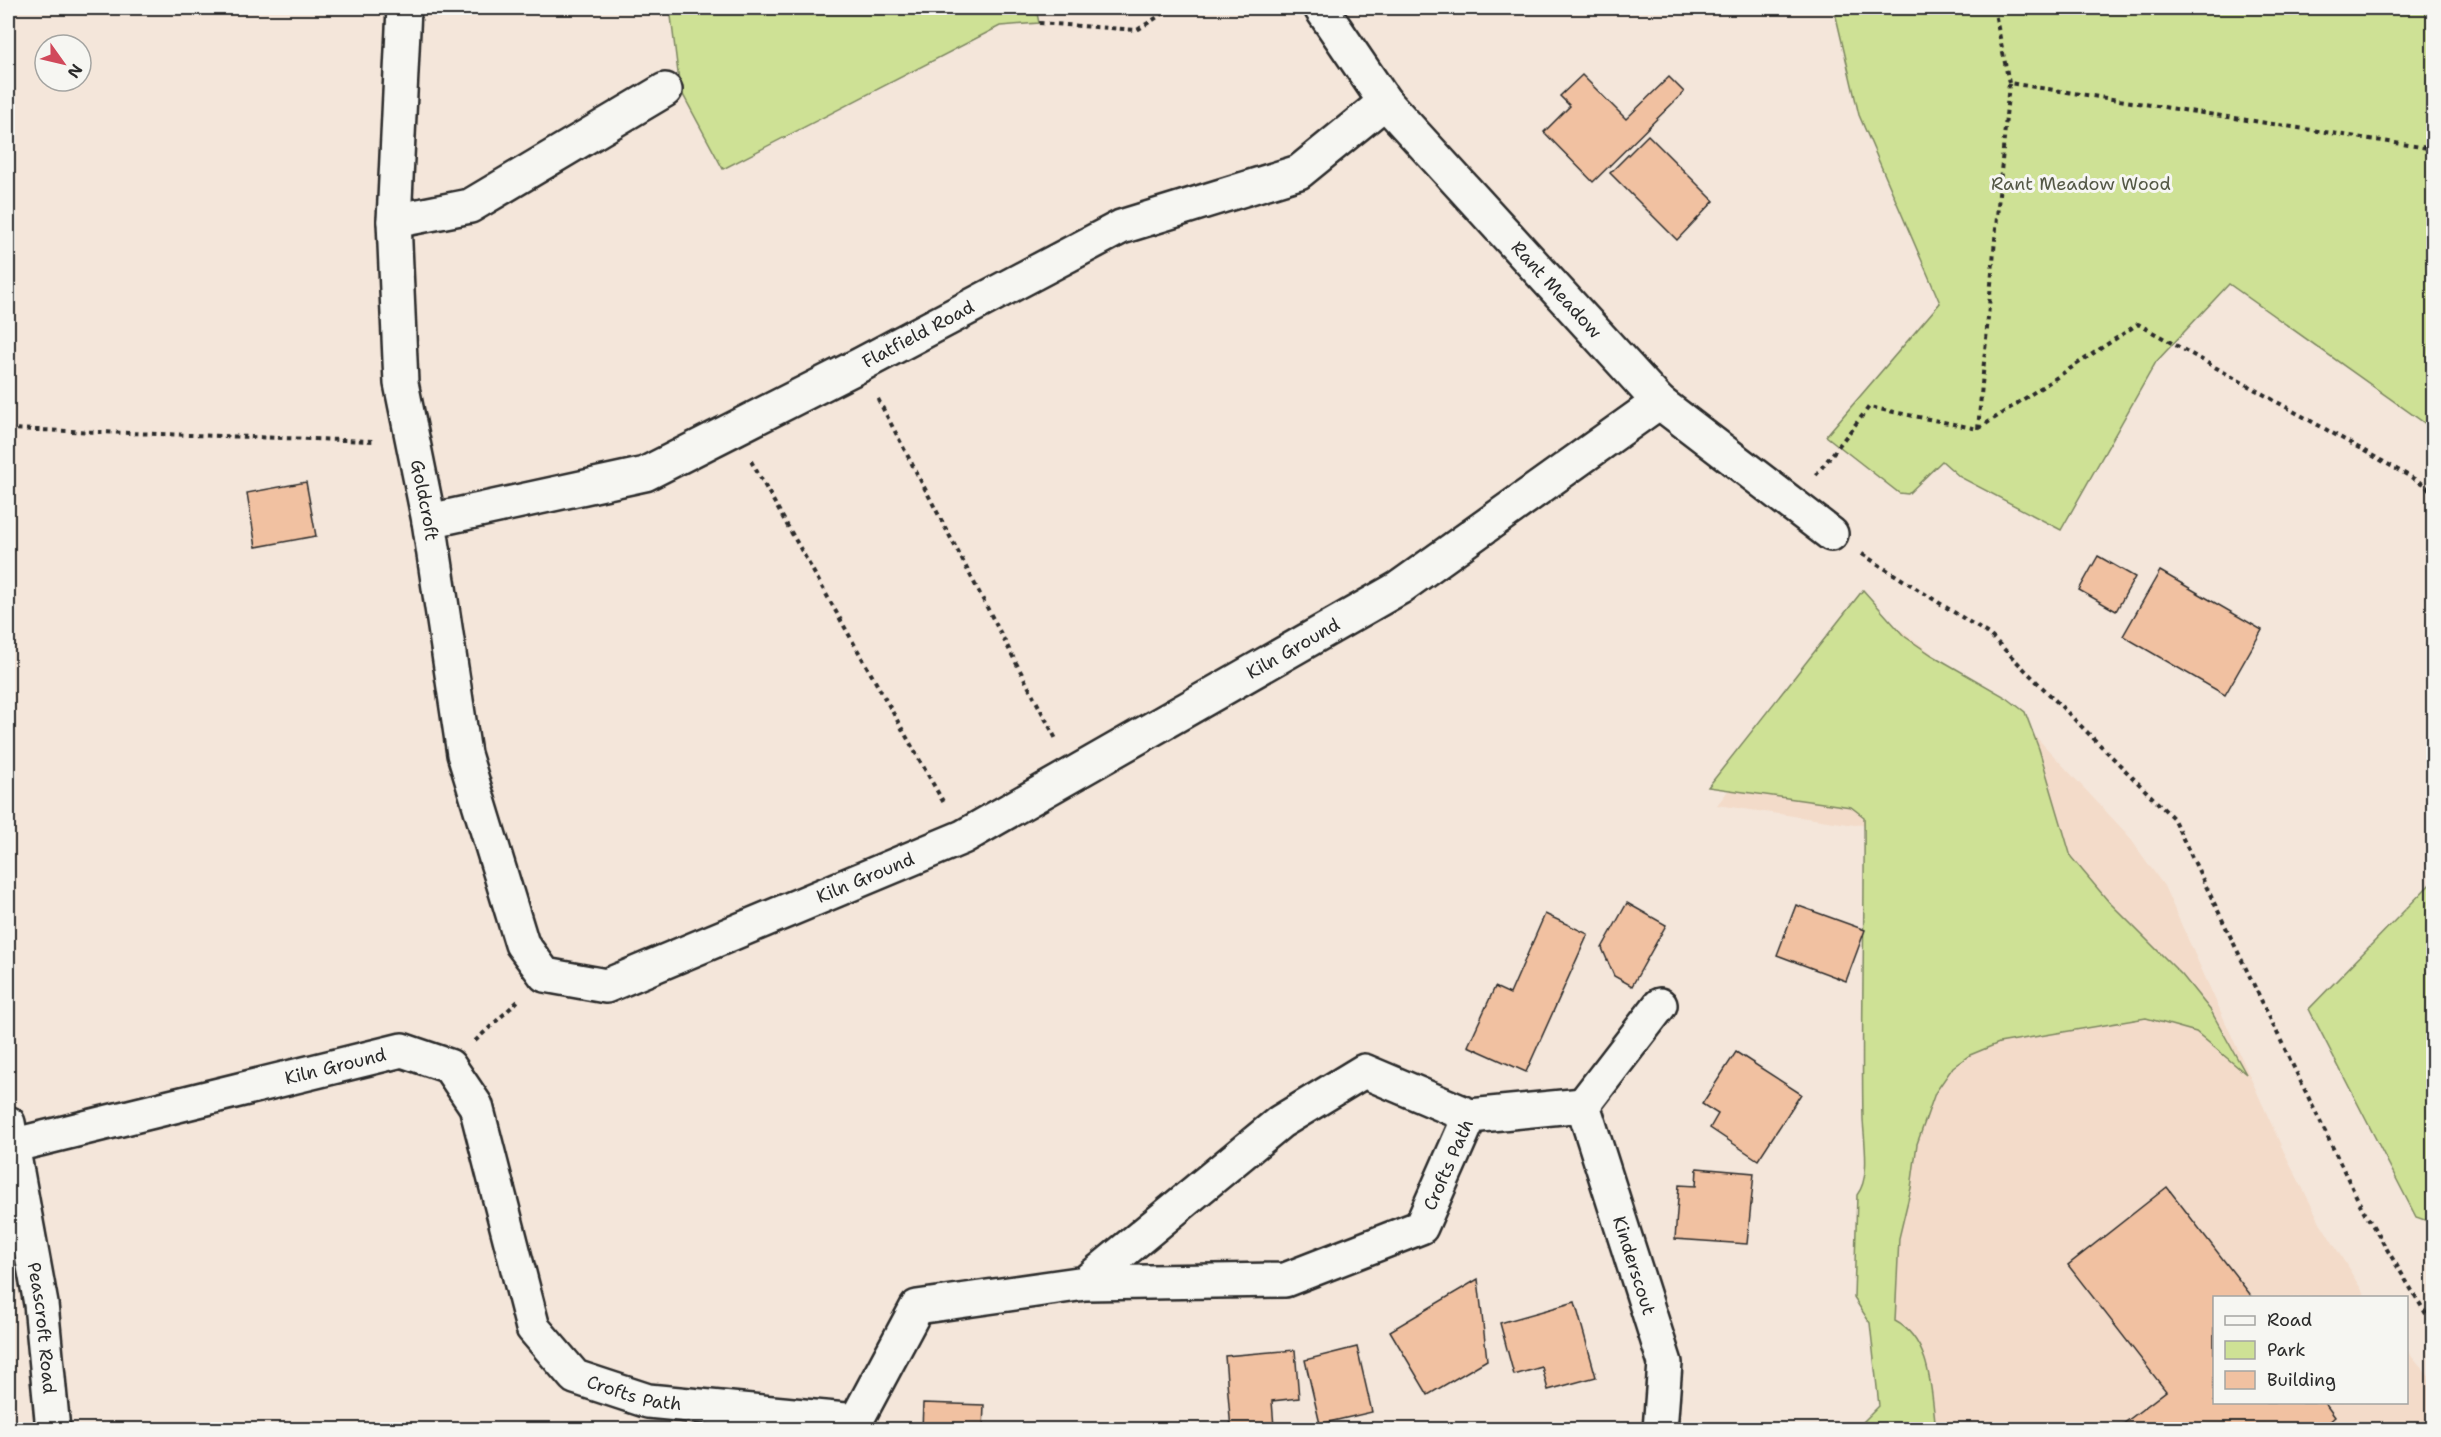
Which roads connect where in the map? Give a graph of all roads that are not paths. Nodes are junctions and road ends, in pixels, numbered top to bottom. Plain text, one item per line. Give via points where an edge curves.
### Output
1 (404, 8) edge
2 (1321, 8) edge
3 (665, 90) dead end
4 (1385, 102) junction
5 (394, 222) junction
6 (1659, 402) junction
7 (429, 521) junction
8 (1831, 534) road end
9 (545, 975) joint
10 (1660, 1005) dead end
11 (448, 1066) joint
12 (1583, 1105) junction
13 (1470, 1116) junction
14 (9, 1135) edge
15 (1085, 1283) junction
16 (856, 1425) edge
17 (53, 1430) edge
18 (1660, 1430) edge

1 - 5 street, Goldcroft
2 - 4 street, Rant Meadow
3 - 5 street via 470,206
4 - 6 street, Rant Meadow
4 - 7 street, Flatfield Road via 1299,172 1121,227 645,474
5 - 7 street, Goldcroft via 401,383
6 - 8 street, Rant Meadow
6 - 9 street, Kiln Ground via 1398,588 963,837 606,986
7 - 9 street, Goldcroft via 464,754 522,944
10 - 12 street
11 - 14 street, Kiln Ground via 402,1050
11 - 16 street, Crofts Path via 476,1106 533,1328 575,1377 648,1401
12 - 13 street
12 - 18 street, Kinderscout via 1665,1363
13 - 15 street, Crofts Path via 1364,1071 1280,1122
13 - 15 street, Crofts Path via 1421,1227 1285,1280
14 - 17 street, Peascroft Road via 41,1304
15 - 16 street, Crofts Path via 917,1307

